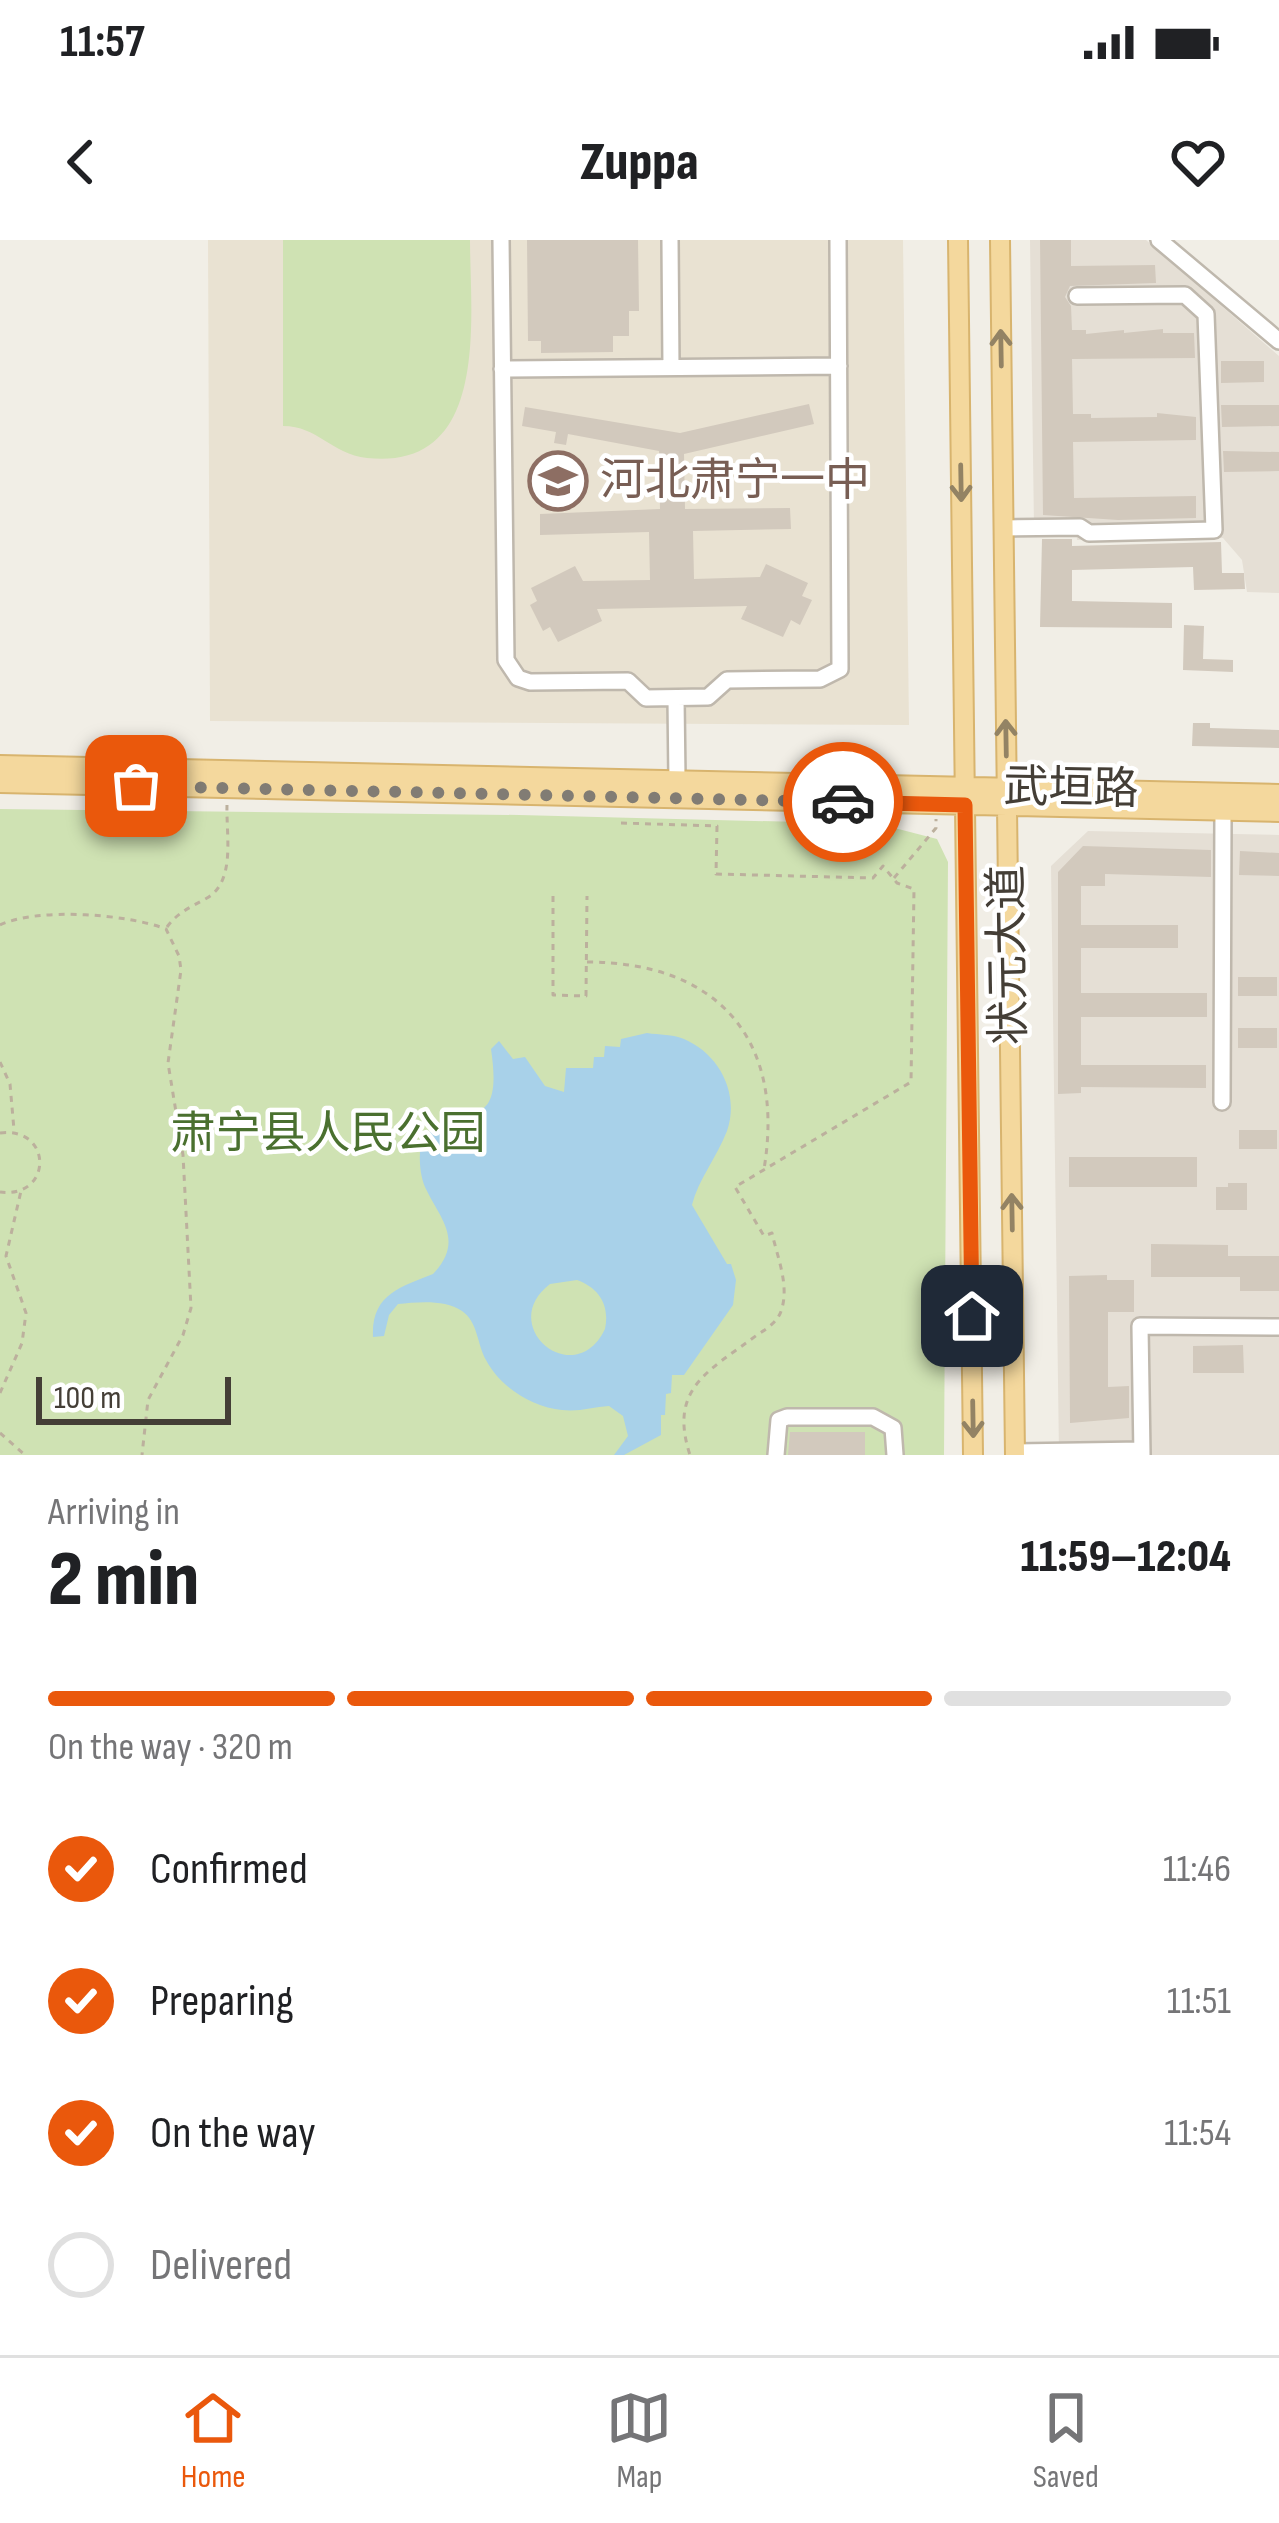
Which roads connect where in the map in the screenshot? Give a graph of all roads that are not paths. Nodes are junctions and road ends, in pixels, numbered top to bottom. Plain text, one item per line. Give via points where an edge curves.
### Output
1 (501, 240) edge
2 (670, 240) edge
3 (838, 240) edge
4 (958, 240) edge
5 (1000, 240) edge
6 (1160, 240) edge
7 (1077, 296) dead end
8 (1279, 341) edge
9 (839, 366) junction
10 (671, 368) junction
11 (502, 369) junction
12 (1004, 528) junction
13 (676, 698) junction
14 (0, 765) edge
15 (677, 781) junction
16 (0, 783) edge
17 (1279, 794) edge
18 (965, 796) junction
19 (1007, 797) junction
20 (1223, 810) junction
21 (1279, 812) edge
22 (1222, 1102) dead end
23 (1279, 1328) edge
24 (1142, 1452) edge
25 (1016, 1453) edge
26 (776, 1455) edge
27 (895, 1455) edge
28 (973, 1455) edge

1 - 11 street
2 - 10 street
3 - 9 street
4 -> 18 main road, 状元大道
12 -> 5 main road, 状元大道
6 - 8 street
7 - 12 street via 1185,295 1206,314 1214,530
9 - 10 street
9 - 13 street via 840,669 820,679 727,680 708,697
10 - 11 street
11 - 13 street via 512,672 530,682 628,681 646,698
19 -> 12 main road, 状元大道
13 - 15 street
14 - 15 main road, 武垣路
15 - 18 main road, 武垣路
16 - 18 main road, 武垣路 via 936,804
17 - 19 main road, 武垣路
18 - 19 main road, 武垣路
18 -> 28 main road, 状元大道
19 - 20 main road, 武垣路
25 -> 19 main road, 状元大道
20 - 21 main road, 武垣路
20 - 22 street
23 - 24 street via 1140,1326
24 - 25 street
26 - 27 street via 776,1428 787,1417 885,1421

